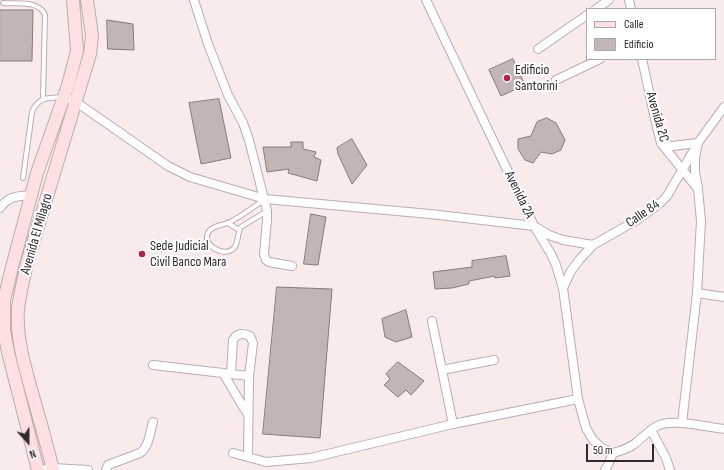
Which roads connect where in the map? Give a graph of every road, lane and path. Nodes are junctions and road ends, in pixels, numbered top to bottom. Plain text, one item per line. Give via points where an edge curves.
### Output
1 (74, 0) edge
2 (87, 0) edge
3 (194, 0) edge
4 (426, 0) edge
5 (609, 0) edge
6 (3, 3) dead end
7 (597, 8) edge
8 (586, 16) edge
9 (538, 49) dead end
10 (598, 60) edge
11 (642, 60) edge
12 (556, 80) dead end
13 (64, 96) junction
14 (43, 98) junction
15 (76, 102) junction
16 (724, 107) edge
17 (661, 143) junction
18 (698, 143) junction
19 (683, 170) junction
20 (22, 178) dead end
21 (698, 189) junction
22 (31, 195) junction
23 (265, 200) junction
24 (0, 208) edge
25 (267, 211) junction
26 (228, 223) junction
27 (534, 226) junction
28 (239, 230) junction
29 (593, 245) junction
30 (292, 266) dead end
31 (563, 288) junction
32 (697, 292) junction
33 (724, 297) edge
34 (432, 321) dead end
35 (494, 360) dead end
36 (153, 365) dead end
37 (442, 370) junction
38 (227, 374) junction
39 (249, 376) junction
40 (578, 399) junction
41 (249, 416) junction
42 (152, 422) dead end
43 (682, 423) junction
44 (453, 424) junction
45 (724, 429) edge
46 (651, 430) junction
47 (232, 453) dead end
48 (613, 453) junction
49 (248, 457) junction
50 (49, 469) edge
51 (38, 470) edge
52 (88, 470) edge
53 (106, 470) edge
54 (605, 470) edge
55 (670, 470) edge

1 - 13 main road, Avenida El Milagro via 76,52
2 - 15 main road, Avenida El Milagro via 92,35 90,54
3 - 23 street via 225,88 244,123
4 - 27 street, Avenida 2A
5 - 7 street
6 - 14 lane via 33,5 44,12
8 - 9 street
10 - 12 street
11 - 17 street, Avenida 2C
13 - 14 lane
13 - 15 street
13 - 22 main road, Avenida El Milagro
14 - 20 lane via 32,112
15 - 23 street via 168,166 190,177
15 - 50 main road, Avenida El Milagro via 27,263 18,309 24,365
16 - 18 street, Calle 84
17 - 18 street via 672,146
17 - 19 street, Avenida 2C
18 - 19 street, Calle 84
18 - 21 street via 695,172
19 - 21 street, Avenida 2C
19 - 29 street, Calle 84 via 659,204
21 - 32 street via 701,221
22 - 24 street via 14,197
22 - 51 main road, Avenida El Milagro via 4,300 4,330
23 - 25 street
23 - 26 lane
23 - 27 street
25 - 28 lane
25 - 30 street via 264,254 266,260
26 - 28 lane
26 - 28 lane via 212,228 208,234 208,242 215,249 226,252 234,248
27 - 29 street via 563,240
27 - 31 street, Avenida 2A via 551,254
29 - 31 street, Calle 84 via 580,258
31 - 40 street, Avenida 2A
32 - 33 street
32 - 43 street
34 - 37 street
35 - 37 street
36 - 38 street
37 - 44 street
38 - 39 street
38 - 39 street via 233,340 235,336 245,334 250,336 253,344
38 - 41 street
39 - 41 street
40 - 44 street
40 - 48 street, Avenida 2A via 586,428 593,440
41 - 49 street
42 - 53 street via 143,451 108,465
43 - 45 street
43 - 46 street via 668,423
44 - 49 street via 311,458 266,462
46 - 48 street via 633,445
46 - 55 street
47 - 49 street
48 - 54 street
50 - 52 street

